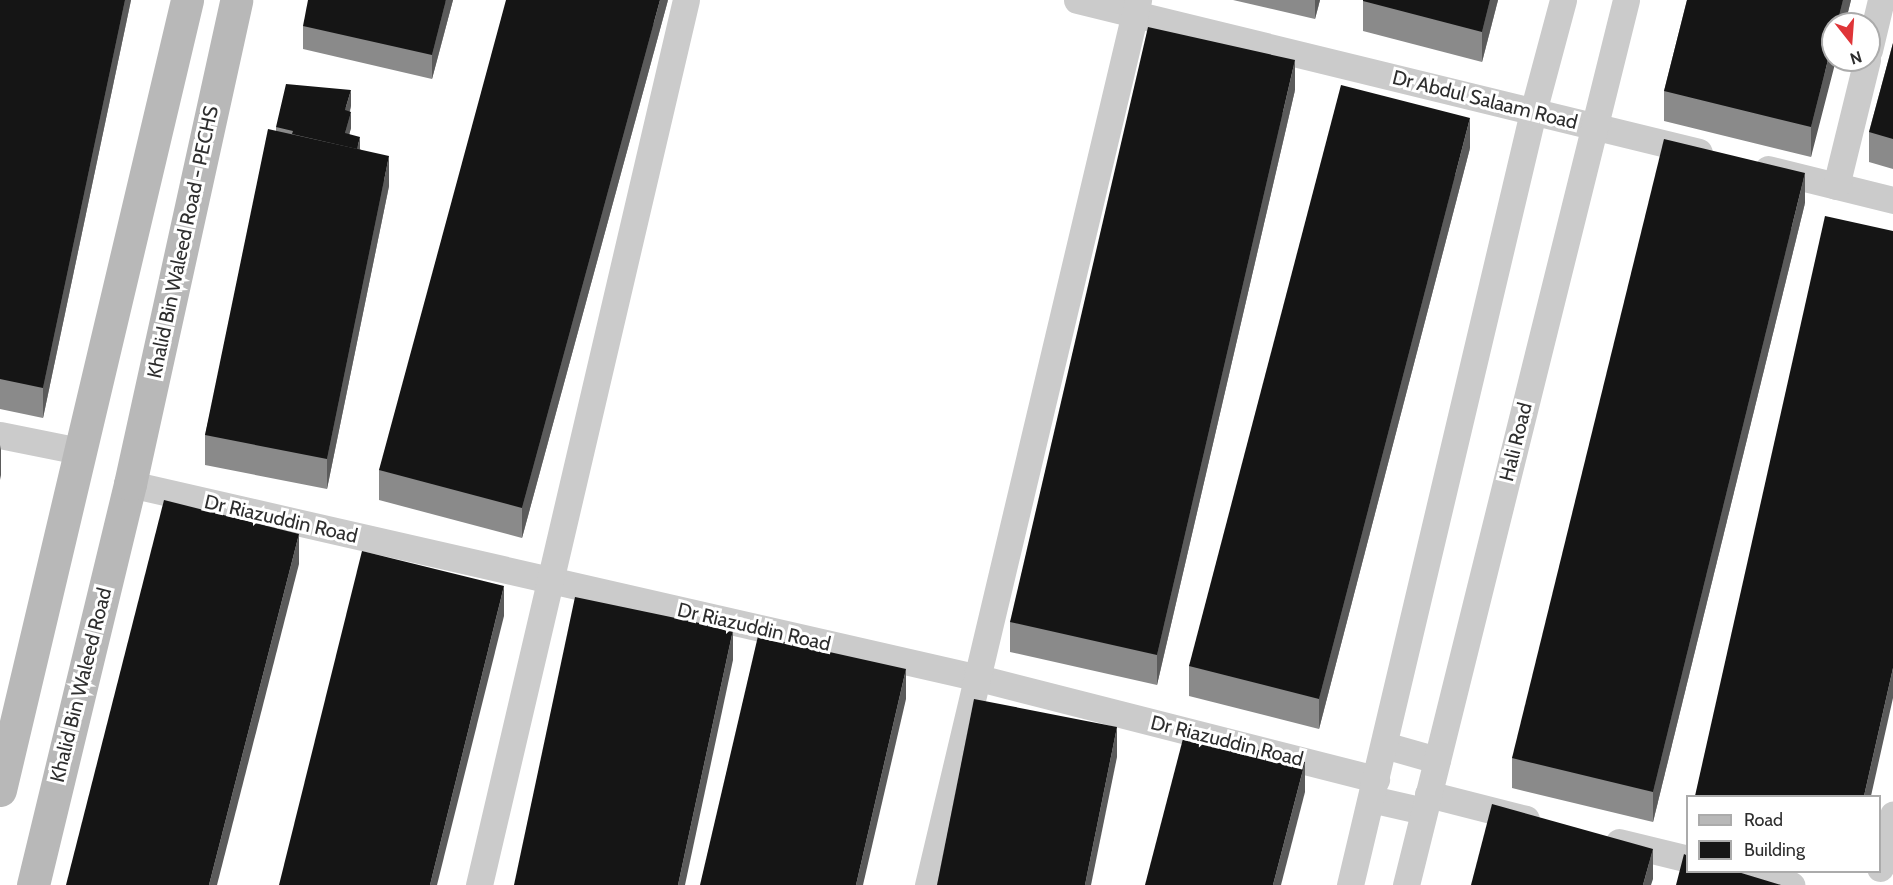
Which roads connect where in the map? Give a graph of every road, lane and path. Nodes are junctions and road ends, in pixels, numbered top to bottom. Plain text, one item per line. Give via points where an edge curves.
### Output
1 (187, 0) edge
2 (236, 0) edge
3 (686, 0) edge
4 (1077, 0) edge
5 (1563, 0) edge
6 (1626, 0) edge
7 (1137, 7) edge
8 (1864, 72) edge
9 (1533, 112) junction
10 (1594, 127) junction
11 (1836, 186) junction
12 (1893, 200) edge
13 (0, 435) edge
14 (79, 452) junction
15 (130, 484) junction
16 (548, 580) junction
17 (975, 677) junction
18 (1384, 745) junction
19 (1437, 760) junction
20 (1374, 789) junction
21 (0, 790) edge
22 (1426, 803) junction
23 (1893, 815) edge
24 (1552, 825) edge
25 (1597, 837) edge
26 (1686, 859) edge
27 (1881, 862) edge
28 (1741, 873) edge
29 (33, 885) edge
30 (479, 885) edge
31 (928, 885) edge
32 (1350, 885) edge
33 (1406, 885) edge
34 (1791, 885) edge

1 - 14 main road
2 - 15 main road, Khalid Bin Waleed Road - PECHS
3 - 16 street
4 - 7 street, Dr Abdul Salaam Road
5 - 9 street
6 - 10 street, Hali Road
7 - 9 street, Dr Abdul Salaam Road
7 - 17 street
8 - 11 street
9 - 10 street, Dr Abdul Salaam Road
9 - 18 street
10 - 11 street, Dr Abdul Salaam Road
10 - 19 street, Hali Road
11 - 12 street, Dr Abdul Salaam Road
13 - 14 street
14 - 21 main road
15 - 16 street, Dr Riazuddin Road
15 - 29 main road, Khalid Bin Waleed Road
16 - 17 street, Dr Riazuddin Road
16 - 30 street
17 - 20 street, Dr Riazuddin Road
17 - 31 street
18 - 19 street
18 - 20 street
19 - 22 street, Hali Road
20 - 22 street, Dr Riazuddin Road
20 - 32 street
22 - 24 street
22 - 33 street, Hali Road
23 - 27 street
25 - 26 street
28 - 34 street

